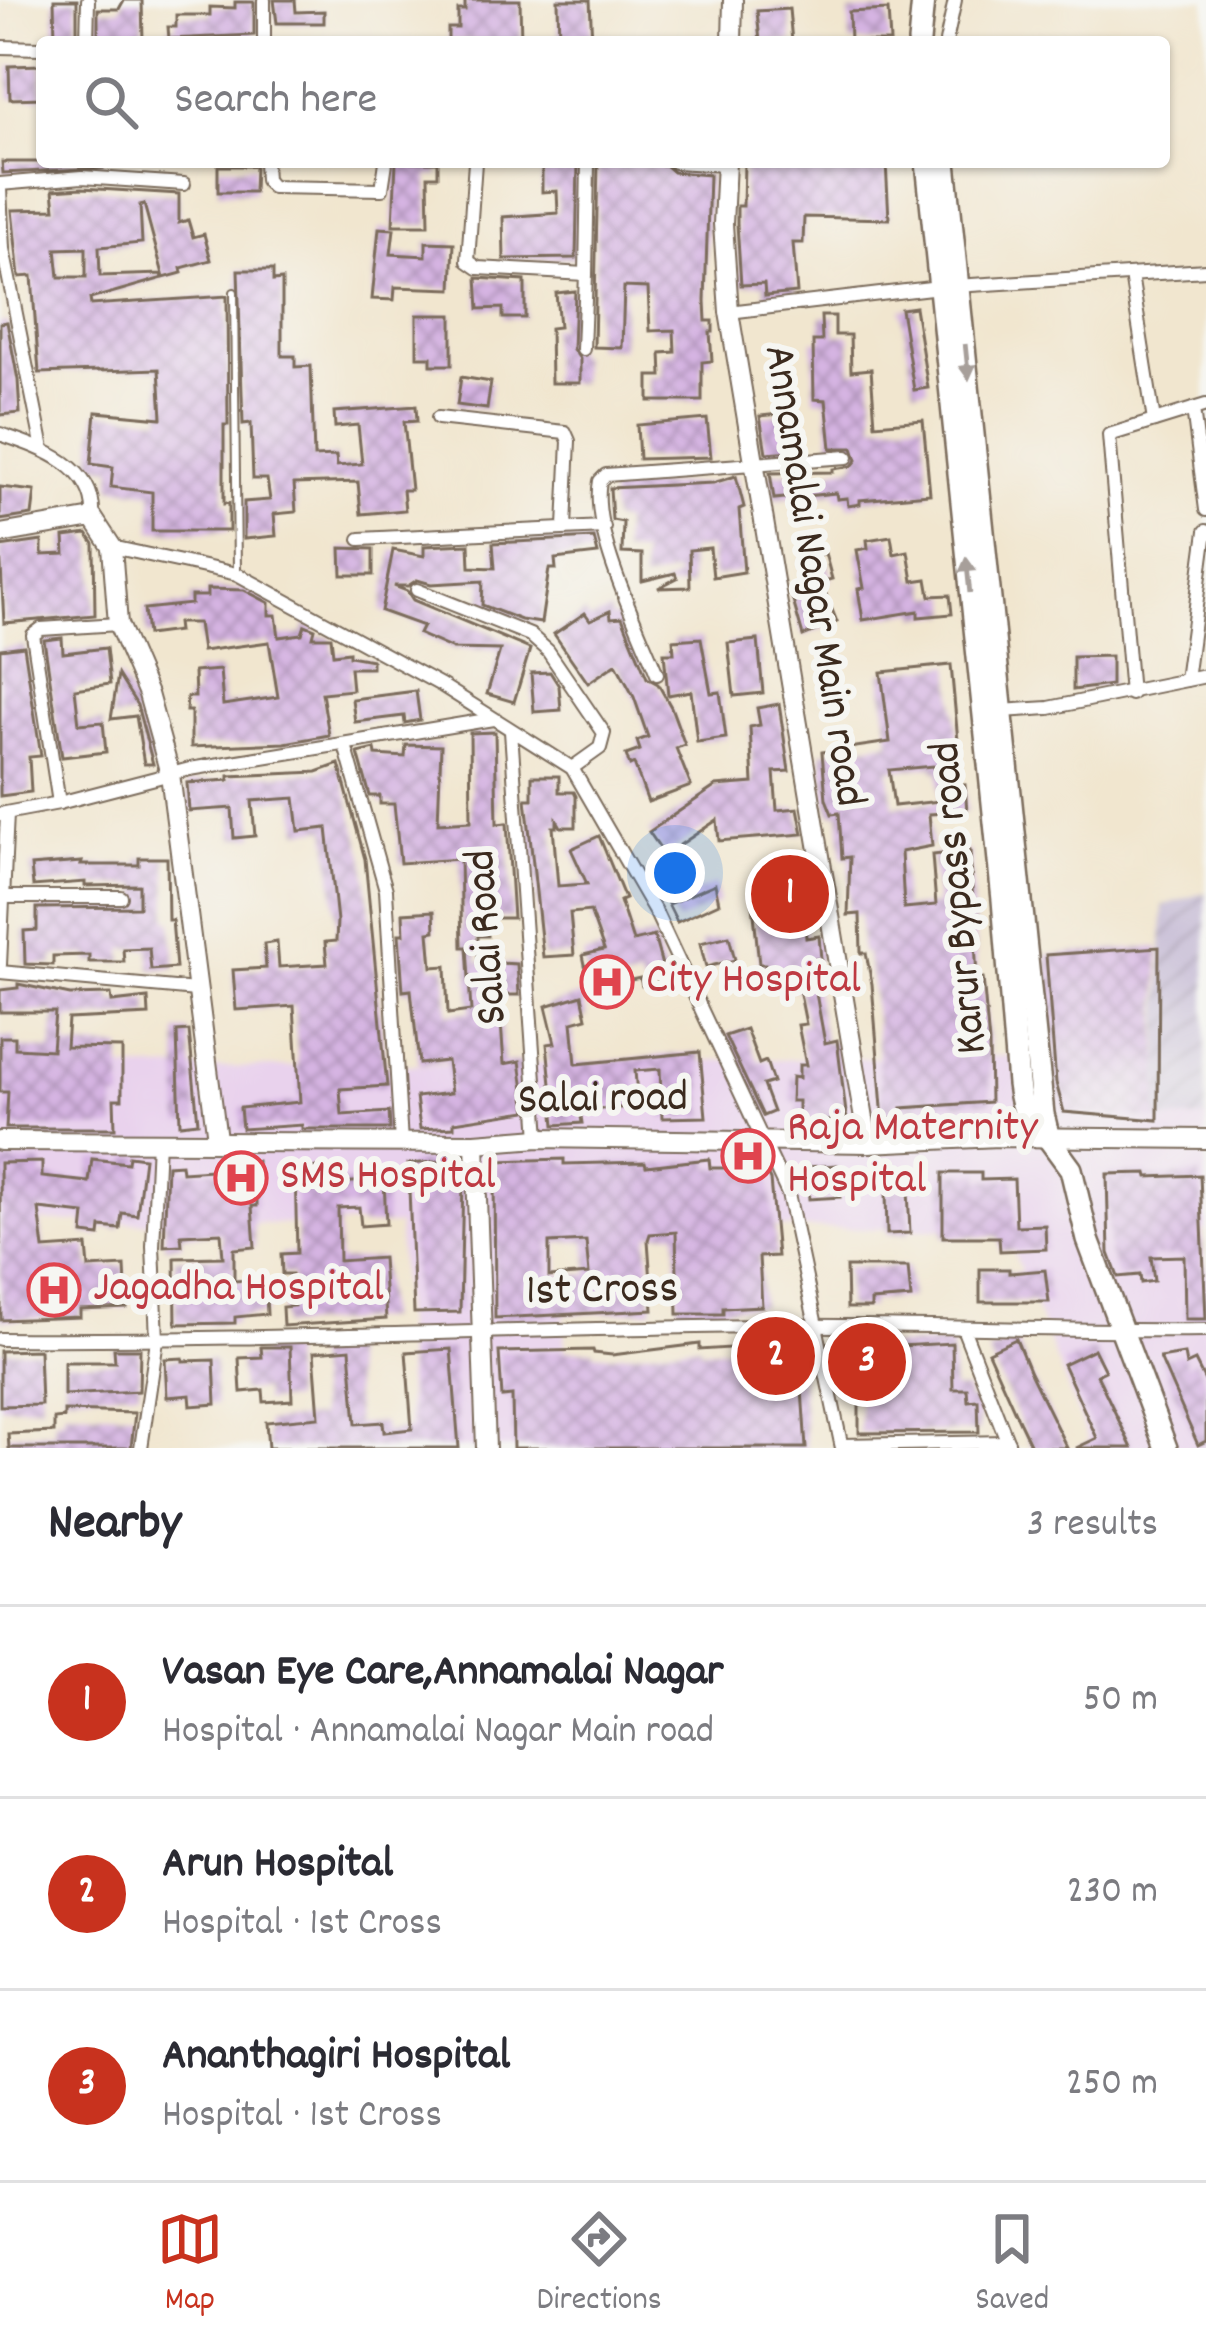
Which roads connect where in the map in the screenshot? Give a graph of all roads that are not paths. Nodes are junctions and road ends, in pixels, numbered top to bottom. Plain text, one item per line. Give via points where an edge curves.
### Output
1 (88, 0) edge
2 (264, 0) edge
3 (733, 0) edge
4 (926, 0) edge
5 (955, 0) edge
6 (87, 36) edge
7 (264, 36) edge
8 (732, 36) edge
9 (920, 36) edge
10 (931, 36) edge
11 (947, 36) edge
12 (0, 47) edge
13 (36, 48) edge
14 (266, 168) edge
15 (385, 168) edge
16 (474, 168) edge
17 (587, 168) edge
18 (726, 168) edge
19 (928, 168) edge
20 (945, 168) edge
21 (184, 184) dead end
22 (0, 187) edge
23 (1, 224) edge
24 (1206, 270) edge
25 (586, 274) junction
26 (1131, 275) junction
27 (949, 287) junction
28 (234, 292) dead end
29 (729, 312) junction
30 (583, 349) dead end
31 (1200, 407) edge
32 (438, 418) dead end
33 (1154, 421) junction
34 (0, 434) edge
35 (44, 449) junction
36 (847, 458) dead end
37 (757, 466) junction
38 (1206, 510) edge
39 (93, 518) junction
40 (566, 527) junction
41 (604, 527) junction
42 (1206, 531) edge
43 (0, 534) edge
44 (360, 539) dead end
45 (112, 547) junction
46 (238, 574) junction
47 (417, 590) dead end
48 (118, 624) junction
49 (657, 674) dead end
50 (1206, 676) edge
51 (1186, 680) junction
52 (1130, 694) junction
53 (1001, 711) junction
54 (494, 719) junction
55 (512, 731) junction
56 (345, 746) junction
57 (572, 768) junction
58 (170, 774) junction
59 (59, 803) junction
60 (4, 813) edge
61 (3, 897) junction
62 (121, 897) dead end
63 (0, 968) edge
64 (196, 991) junction
65 (538, 1138) junction
66 (1049, 1138) junction
67 (217, 1139) junction
68 (763, 1139) junction
69 (1206, 1139) edge
70 (0, 1141) edge
71 (158, 1141) junction
72 (401, 1143) junction
73 (475, 1143) junction
74 (868, 1143) junction
75 (814, 1325) junction
76 (963, 1328) junction
77 (482, 1329) junction
78 (1206, 1330) edge
79 (1120, 1331) junction
80 (0, 1339) edge
81 (158, 1340) junction
82 (1009, 1445) edge
83 (842, 1447) edge
84 (141, 1448) edge
85 (486, 1448) edge
86 (1166, 1448) edge

1 - 6 street
2 - 7 street
3 - 8 street
4 - 9 main road
4 - 10 main road
5 - 11 street
12 - 13 street
14 - 15 street via 272,188 382,189
16 - 25 street via 471,265
17 - 25 street
18 - 29 street, Annamalai Nagar Main road
19 - 27 main road, Karur Bypass road
20 - 27 main road, Karur Bypass road
21 - 22 street via 82,177
22 - 23 street
23 - 35 street
24 - 26 street
25 - 30 street
26 - 27 street
26 - 33 street
27 - 29 street
27 -> 53 main road, Karur Bypass road
66 -> 27 main road, Karur Bypass road via 1032,1129 1020,1104
28 - 46 lane
29 - 37 street, Annamalai Nagar Main road
31 - 33 street
31 - 38 street
32 - 40 street via 565,432
33 - 52 street via 1109,435
34 - 35 street
35 - 39 street via 85,480
36 - 37 street
37 - 41 street via 605,475 598,492
37 - 74 street, Annamalai Nagar Main road
39 - 43 street
39 - 45 street
40 - 41 street
40 - 44 street
41 - 49 street
42 - 51 street
45 - 46 street
45 - 48 street
46 - 54 street
47 - 57 street via 513,625 548,651 604,733 600,748
48 - 58 street
48 - 59 street via 33,635
50 - 51 street
51 - 52 street
52 - 53 street
53 - 66 main road, Karur Bypass road
54 - 55 street
54 - 56 street
55 - 57 street
55 - 65 street, Salai Road
56 - 58 street
56 - 72 street via 386,890
57 - 68 street via 656,913
58 - 59 street
58 - 64 street
59 - 60 street
60 - 61 street
61 - 62 street
61 - 63 street
63 - 64 street
64 - 67 street
65 - 68 street, Salai road
65 - 73 street, Salai road
66 - 69 street, Salai road
66 - 74 street, Salai road
66 - 79 main road via 1071,1169
67 - 71 street, Salai road
67 - 72 street, Salai road
68 - 74 street, Salai road
68 - 75 street via 788,1194
70 - 71 street, Salai road
71 - 81 street
72 - 73 street, Salai road
73 - 77 street
75 - 76 street, 1st Cross
75 - 77 street, 1st Cross
75 - 83 street
76 - 79 street, 1st Cross
76 - 82 street
77 - 81 street, 1st Cross
77 - 85 street
78 - 79 street, 1st Cross
79 - 86 main road
80 - 81 street, 1st Cross
81 - 84 street
82 - 83 street

